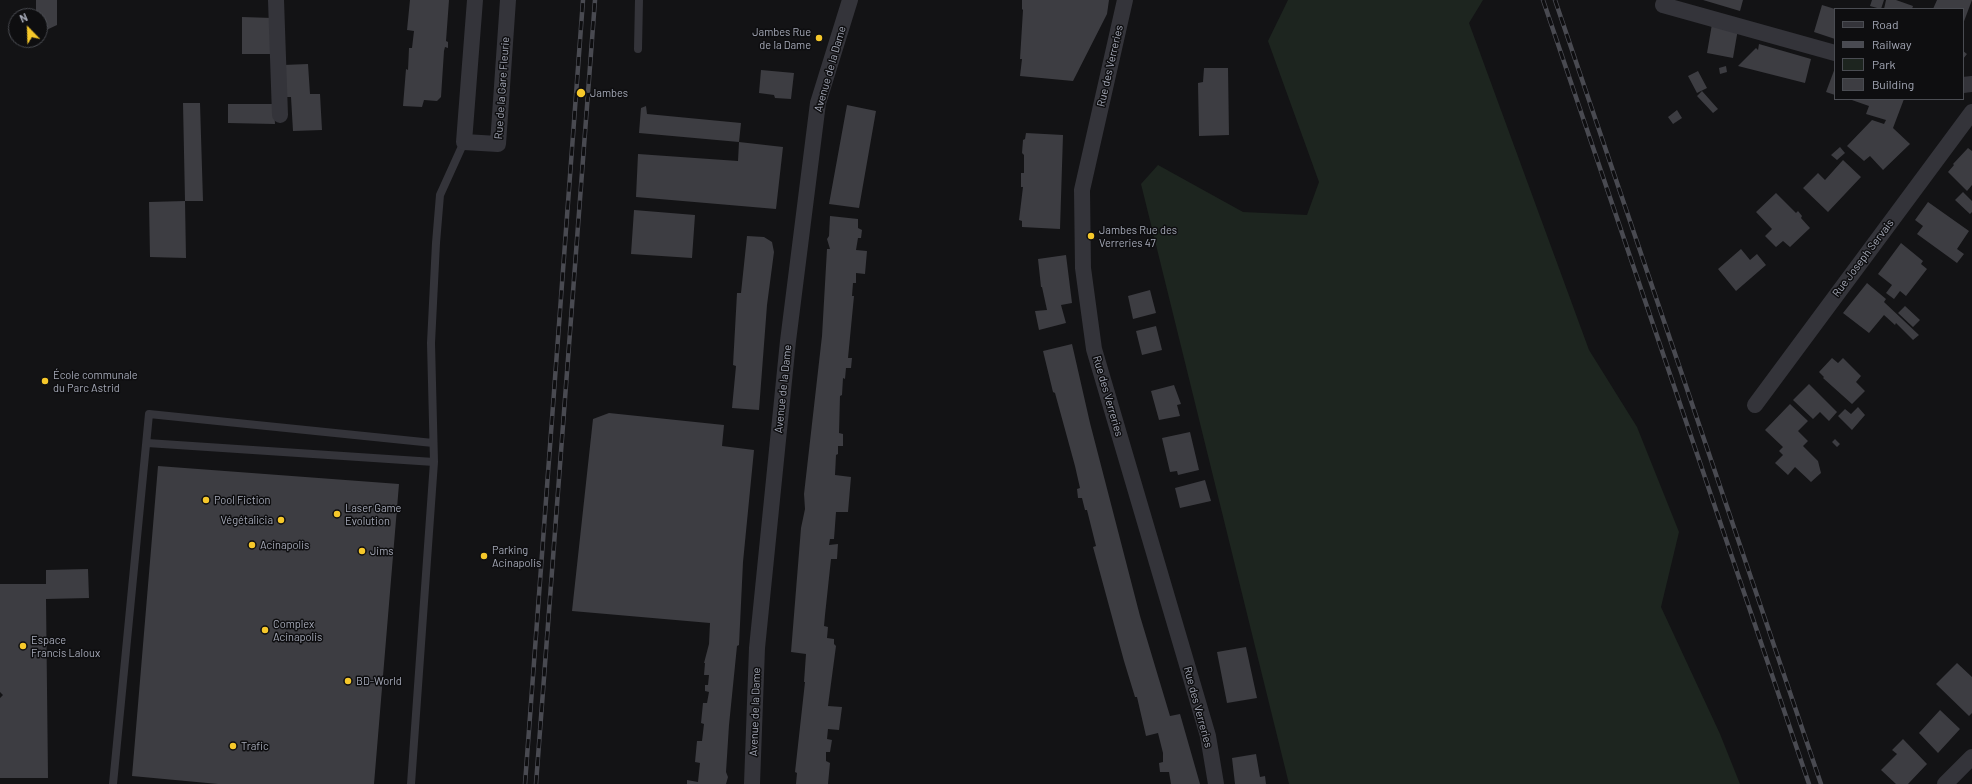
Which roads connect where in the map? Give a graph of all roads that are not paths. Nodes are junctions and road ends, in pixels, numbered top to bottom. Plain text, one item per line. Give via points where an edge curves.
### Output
1 (276, 0) edge
2 (475, 0) edge
3 (508, 0) edge
4 (639, 0) edge
5 (850, 0) edge
6 (1125, 0) edge
7 (1664, 2) edge
8 (638, 48) dead end
9 (1834, 53) edge
10 (1972, 112) edge
11 (280, 115) dead end
12 (464, 142) junction
13 (1755, 405) dead end
14 (147, 442) junction
15 (433, 443) junction
16 (434, 462) junction
17 (1972, 757) edge
18 (113, 784) edge
19 (411, 784) edge
20 (752, 784) edge
21 (1216, 784) edge
22 (1945, 784) edge

1 - 11 street
2 - 12 street
3 - 12 street, Rue de la Gare Fleurie via 498,144
4 - 8 lane
5 - 20 street, Avenue de la Dame via 818,103 788,341 757,648
6 - 21 street, Rue des Verreries via 1082,190 1083,268 1094,349 1208,736
7 - 9 street
10 - 13 street, Rue Joseph Servais
12 - 15 lane via 440,195 431,343
14 - 15 lane via 149,414
14 - 16 lane
14 - 18 lane
15 - 16 lane
16 - 19 lane
17 - 22 street

